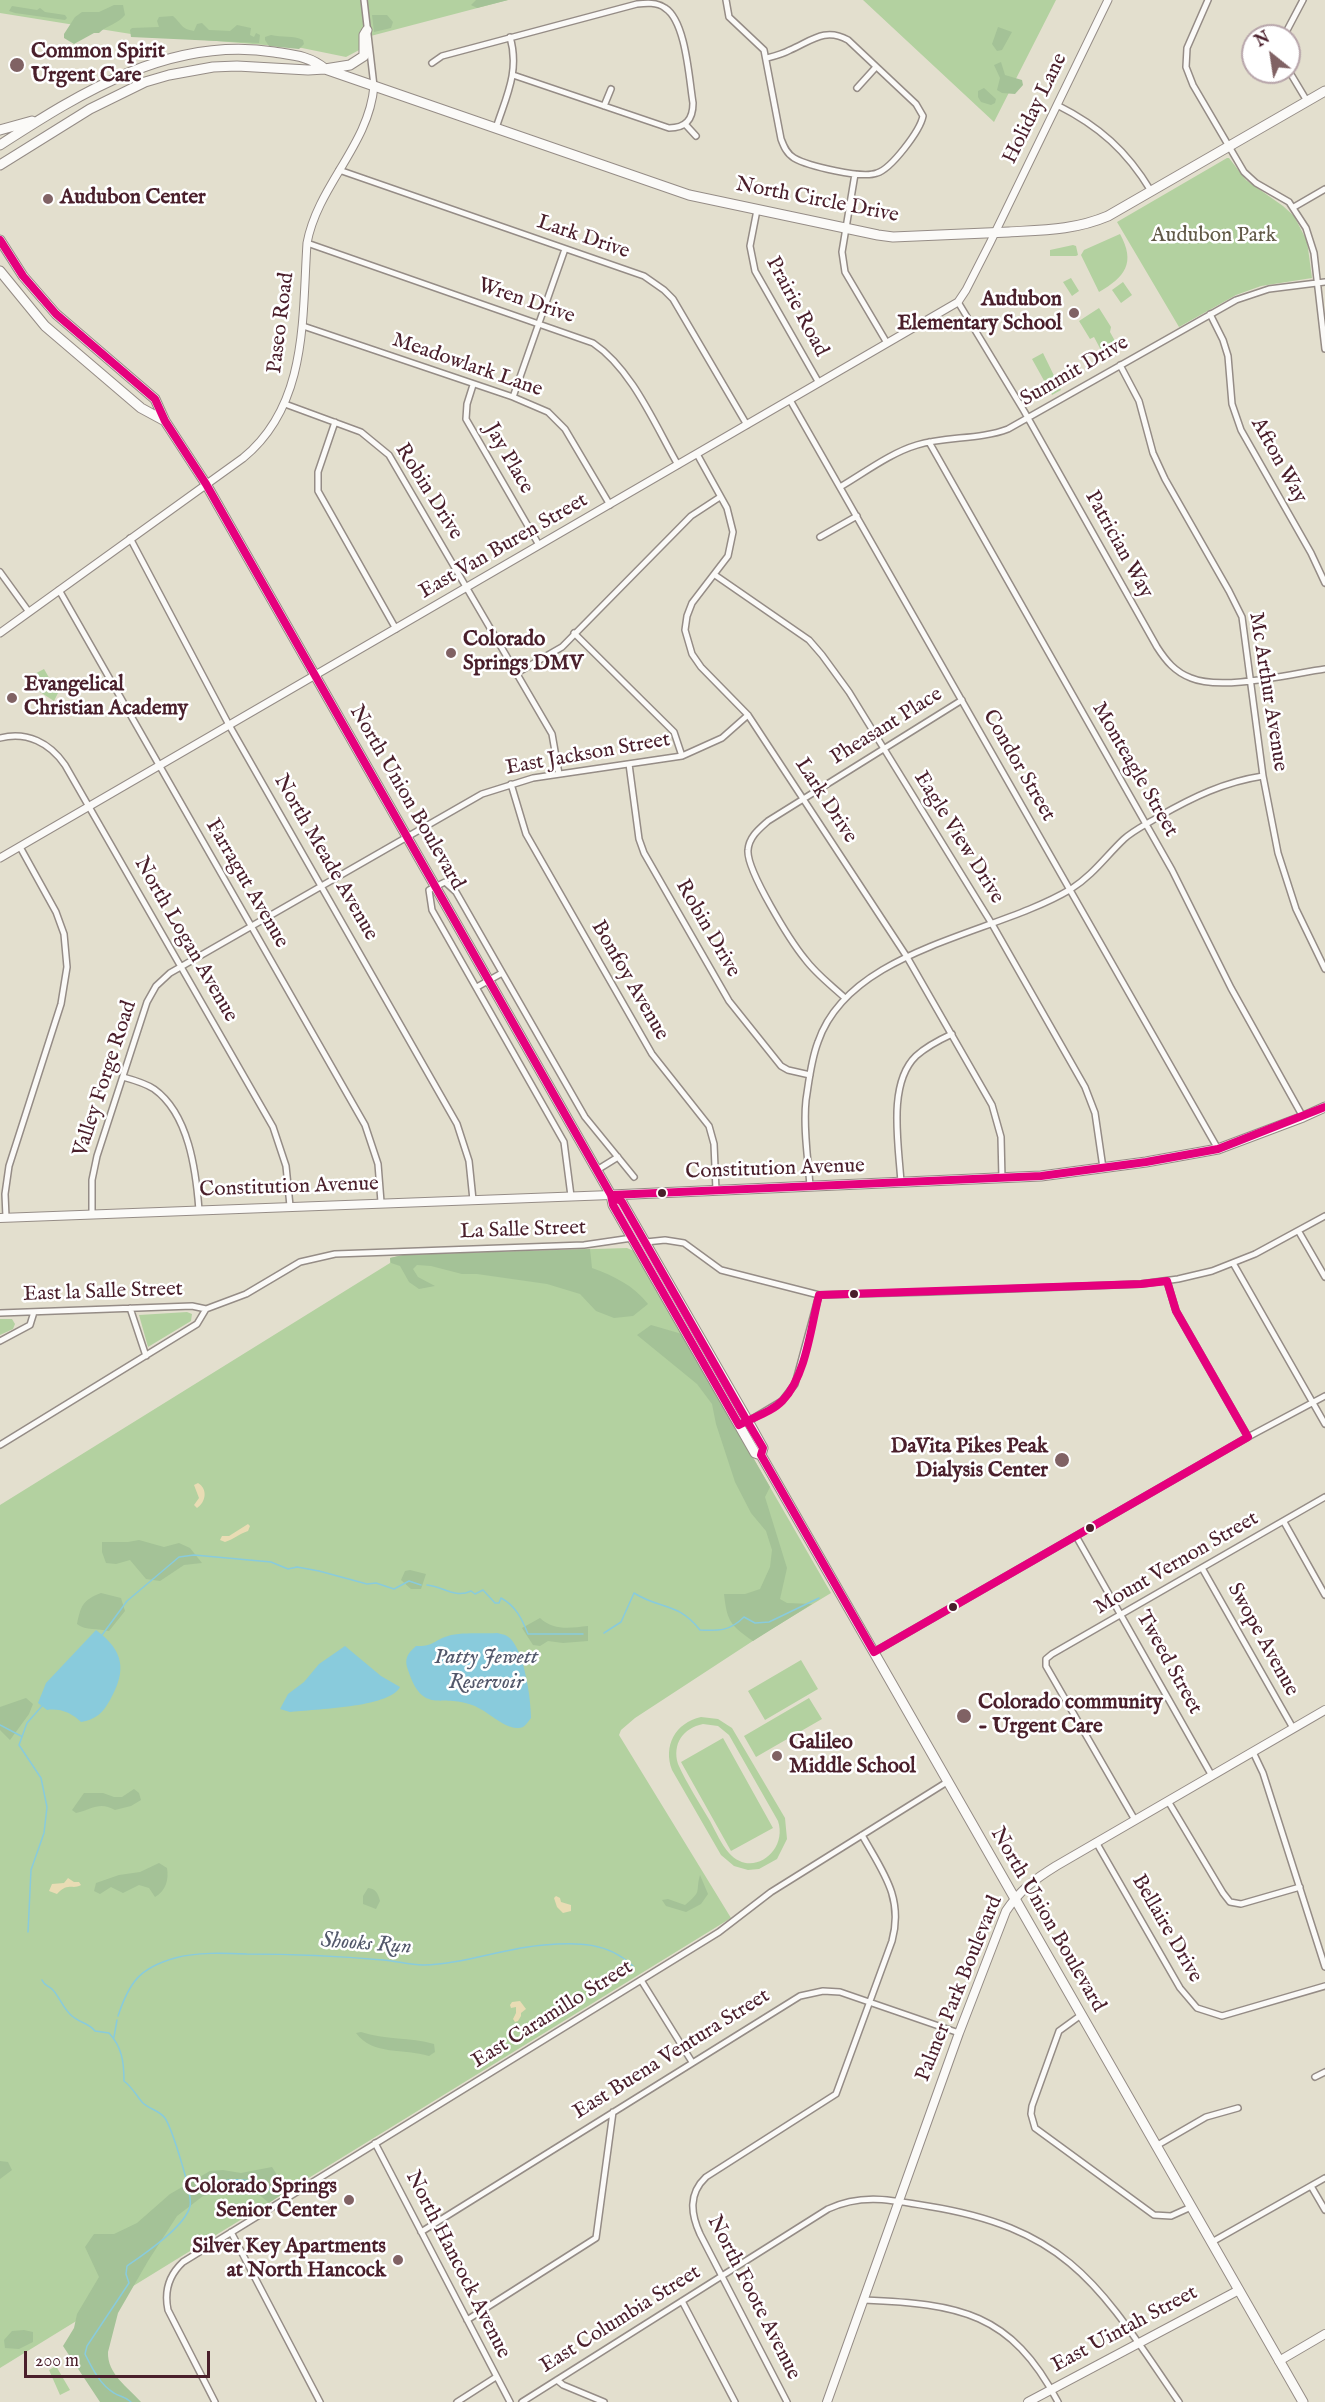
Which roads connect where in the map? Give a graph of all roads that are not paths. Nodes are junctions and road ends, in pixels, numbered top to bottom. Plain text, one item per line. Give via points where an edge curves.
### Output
1 (364, 0) edge
2 (726, 0) edge
3 (1108, 0) edge
4 (1208, 0) edge
5 (1303, 0) edge
6 (1290, 24) edge
7 (367, 30) junction
8 (510, 37) junction
9 (767, 58) junction
10 (432, 63) dead end
11 (876, 67) junction
12 (325, 69) junction
13 (513, 75) junction
14 (1297, 84) edge
15 (374, 86) junction
16 (857, 88) dead end
17 (611, 89) dead end
18 (1325, 91) edge
19 (1307, 101) junction
20 (1057, 105) junction
21 (604, 106) junction
22 (45, 116) junction
23 (923, 116) junction
24 (931, 116) dead end
25 (686, 124) junction
26 (496, 129) junction
27 (0, 130) edge
28 (696, 136) dead end
29 (0, 145) edge
30 (1228, 146) junction
31 (0, 165) edge
32 (339, 171) junction
33 (855, 174) junction
34 (1325, 189) edge
35 (1151, 191) junction
36 (1294, 207) junction
37 (757, 210) junction
38 (846, 228) junction
39 (994, 233) junction
40 (0, 240) edge
41 (307, 243) junction
42 (565, 249) junction
43 (0, 271) edge
44 (1325, 282) edge
45 (1317, 283) junction
46 (958, 302) junction
47 (1210, 314) junction
48 (538, 323) junction
49 (303, 326) junction
50 (887, 343) junction
51 (1325, 349) edge
52 (1120, 365) junction
53 (819, 383) junction
54 (473, 385) junction
55 (513, 397) junction
56 (790, 400) junction
57 (285, 404) junction
58 (1028, 418) junction
59 (165, 422) junction
60 (335, 422) junction
61 (747, 425) junction
62 (929, 442) junction
63 (697, 454) junction
64 (678, 465) junction
65 (206, 484) junction
66 (840, 487) junction
67 (720, 497) junction
68 (610, 505) junction
69 (857, 516) junction
70 (820, 537) dead end
71 (130, 538) junction
72 (539, 546) junction
73 (0, 572) edge
74 (715, 575) junction
75 (1325, 583) edge
76 (467, 587) junction
77 (59, 590) junction
78 (29, 612) junction
79 (396, 629) junction
80 (0, 633) edge
81 (574, 633) junction
82 (1325, 669) edge
83 (515, 674) junction
84 (315, 676) junction
85 (1251, 680) junction
86 (962, 700) junction
87 (748, 715) junction
88 (229, 725) junction
89 (0, 738) edge
90 (884, 749) junction
91 (682, 756) junction
92 (629, 764) junction
93 (159, 766) junction
94 (559, 774) junction
95 (1263, 776) junction
96 (511, 784) junction
97 (804, 798) junction
98 (89, 807) junction
99 (1146, 824) junction
100 (407, 837) junction
101 (20, 847) junction
102 (0, 858) edge
103 (436, 885) junction
104 (322, 886) junction
105 (1070, 889) junction
106 (992, 924) junction
107 (252, 927) junction
108 (907, 957) junction
109 (181, 967) junction
110 (1325, 969) edge
111 (502, 973) junction
112 (489, 980) junction
113 (477, 987) junction
114 (844, 998) junction
115 (951, 1034) junction
116 (810, 1075) junction
117 (123, 1077) junction
118 (1325, 1107) edge
119 (1303, 1117) junction
120 (1218, 1149) junction
121 (618, 1157) junction
122 (1103, 1168) junction
123 (597, 1170) junction
124 (634, 1177) dead end
125 (1002, 1179) junction
126 (901, 1183) junction
127 (810, 1186) junction
128 (716, 1190) junction
129 (612, 1195) junction
130 (571, 1196) junction
131 (473, 1200) junction
132 (381, 1202) junction
133 (290, 1206) junction
134 (199, 1210) junction
135 (92, 1214) junction
136 (1325, 1216) edge
137 (3, 1217) edge
138 (1299, 1232) junction
139 (632, 1238) junction
140 (645, 1243) junction
141 (1233, 1263) junction
142 (1325, 1277) edge
143 (1167, 1281) junction
144 (819, 1295) junction
145 (130, 1308) junction
146 (206, 1310) junction
147 (34, 1312) junction
148 (0, 1313) edge
149 (0, 1341) edge
150 (146, 1356) junction
151 (1325, 1396) edge
152 (1312, 1402) junction
153 (743, 1423) junction
154 (1325, 1424) edge
155 (1248, 1437) junction
156 (0, 1445) edge
157 (1325, 1497) edge
158 (1284, 1522) junction
159 (1076, 1536) junction
160 (1202, 1568) junction
161 (1325, 1595) edge
162 (1122, 1615) junction
163 (874, 1652) junction
164 (1325, 1710) edge
165 (1293, 1728) junction
166 (1253, 1752) junction
167 (1212, 1776) junction
168 (947, 1782) junction
169 (1168, 1801) junction
170 (1135, 1820) junction
171 (862, 1835) junction
172 (1096, 1842) junction
173 (1300, 1887) junction
174 (1014, 1898) junction
175 (1325, 1967) edge
176 (641, 1980) junction
177 (1325, 1986) edge
178 (871, 2001) junction
179 (1081, 2015) junction
180 (959, 2033) junction
181 (692, 2062) junction
182 (1325, 2072) edge
183 (1315, 2077) dead end
184 (1238, 2108) dead end
185 (613, 2112) junction
186 (375, 2144) junction
187 (1156, 2146) junction
188 (1325, 2178) edge
189 (1311, 2186) junction
190 (899, 2201) junction
191 (1191, 2207) junction
192 (1325, 2210) edge
193 (231, 2232) junction
194 (421, 2232) junction
195 (1212, 2242) junction
196 (722, 2276) junction
197 (1239, 2290) junction
198 (864, 2300) junction
199 (682, 2301) junction
200 (467, 2320) junction
201 (1325, 2334) edge
202 (1139, 2344) junction
203 (1279, 2361) junction
204 (496, 2377) junction
205 (557, 2380) junction
206 (1052, 2390) junction
207 (215, 2402) edge
208 (320, 2402) edge
209 (457, 2402) edge
210 (510, 2402) edge
211 (522, 2402) edge
212 (604, 2402) edge
213 (735, 2402) edge
214 (787, 2402) edge
215 (827, 2402) edge
216 (1028, 2402) edge
217 (1058, 2402) edge
218 (1179, 2402) edge
219 (1303, 2402) edge

1 - 7 street, Paseo Road
2 - 9 street via 729,16 761,45
3 - 20 street, Holiday Lane
4 - 30 street via 1187,48 1186,67
5 - 6 street
7 - 12 main road via 360,60
7 - 15 street, Paseo Road
8 - 10 street via 442,56
8 - 13 street via 515,56
8 - 25 street via 637,4 664,7 680,30 693,103
9 - 11 street via 820,35 833,34 848,40
9 - 33 street via 786,151 801,162
11 - 16 street
11 - 23 street via 916,104
12 - 15 main road, North Circle Drive
12 - 22 main road, North Circle Drive via 306,57 264,51 192,54 110,80
12 - 31 main road, North Circle Drive via 213,67 153,79 90,109
13 - 21 street
13 - 26 street
14 - 19 street
15 - 26 main road, North Circle Drive
15 - 32 street, Paseo Road via 365,126
17 - 21 street
18 - 19 main road, North Circle Drive
19 - 30 main road, North Circle Drive
20 - 35 street via 1084,119 1116,144
20 - 39 street, Holiday Lane
21 - 25 street via 669,128
22 - 27 main road
22 - 29 main road, North Circle Drive
23 - 24 street
23 - 33 street via 918,131 887,167 876,174
25 - 28 street
26 - 37 main road, North Circle Drive via 689,195
30 - 35 main road, North Circle Drive
30 - 36 street via 1249,177
32 - 41 street, Paseo Road via 315,213
32 - 42 street, Lark Drive
33 - 38 street
34 - 36 street
35 - 39 main road, North Circle Drive via 1084,225
36 - 45 street via 1312,243
37 - 38 main road, North Circle Drive
37 - 53 street, Prairie Road via 750,246 755,271
38 - 39 main road, North Circle Drive via 893,237
38 - 50 street via 842,252 846,272
39 - 46 street, East Van Buren Street
40 - 59 main road, North Union Boulevard via 39,296 155,399
41 - 48 street, Wren Drive
41 - 49 street, Paseo Road
42 - 48 street, Jay Place
42 - 61 street, Lark Drive via 644,276 664,290
43 - 59 main road, North Union Boulevard via 45,326 141,408
44 - 45 street, Summit Drive
45 - 47 street, Summit Drive via 1261,291
45 - 51 street
46 - 50 street, East Van Buren Street
46 - 58 street, Patrician Way
47 - 52 street, Summit Drive
47 - 75 street, Afton Way via 1228,356 1232,404 1238,422
48 - 55 street, Jay Place
48 - 64 street, Wren Drive via 593,344 614,359
49 - 54 street, Meadowlark Lane
49 - 57 street, Paseo Road via 300,355
50 - 53 street, East Van Buren Street
52 - 58 street, Summit Drive
52 - 85 street, Mc Arthur Avenue via 1139,401 1165,479 1239,609
53 - 56 street, East Van Buren Street
54 - 55 street, Meadowlark Lane
54 - 72 street, Jay Place via 466,419
55 - 68 street, Meadowlark Lane via 557,420
56 - 61 street, East Van Buren Street
56 - 66 street, Condor Street
57 - 60 street, Robin Drive
57 - 65 street, Paseo Road via 254,448
58 - 62 street, Summit Drive via 993,434
58 - 85 street, Patrician Way via 1165,659 1181,673 1207,683
59 - 65 main road, North Union Boulevard
60 - 76 street, Robin Drive via 367,436 389,455
60 - 79 street via 318,472 318,491
61 - 63 street, East Van Buren Street
62 - 66 street, Summit Drive via 906,449
62 - 99 street, Monteagle Street
63 - 64 street, East Van Buren Street
63 - 67 street, Lark Drive
64 - 68 street, East Van Buren Street
65 - 71 street, Paseo Road
65 - 84 main road, North Union Boulevard
66 - 69 street, Condor Street
67 - 74 street, Lark Drive via 731,521 732,543
67 - 81 street via 691,516
68 - 72 street, East Van Buren Street
69 - 70 street
69 - 86 street, Condor Street
71 - 77 street, Paseo Road
71 - 88 street, North Meade Avenue
72 - 76 street, East Van Buren Street
73 - 78 street
74 - 87 street, Lark Drive via 691,607 687,642 701,667
74 - 90 street, Eagle View Drive via 816,647
76 - 79 street, East Van Buren Street
76 - 83 street, Robin Drive
77 - 78 street, Paseo Road
77 - 93 street, Farragut Avenue
78 - 80 street, Paseo Road
79 - 84 street, East Van Buren Street
81 - 83 street via 562,647
81 - 91 street via 674,732
82 - 85 street, Patrician Way
83 - 94 street, Robin Drive via 552,734
84 - 88 street, East Van Buren Street
84 - 100 main road, North Union Boulevard
85 - 95 street, Mc Arthur Avenue
86 - 90 street, Pheasant Place
86 - 105 street, Condor Street
87 - 91 street, East Jackson Street via 722,738
87 - 97 street, Lark Drive
88 - 93 street, East Van Buren Street
88 - 104 street, North Meade Avenue
89 - 98 street, North Logan Avenue via 23,736 47,745 65,765
90 - 97 street, Pheasant Place
90 - 106 street, Eagle View Drive
91 - 92 street, East Jackson Street
92 - 94 street, East Jackson Street
92 - 116 street, Robin Drive via 640,846 729,1001 781,1066
93 - 98 street, East Van Buren Street
93 - 107 street, Farragut Avenue
94 - 96 street, East Jackson Street
95 - 99 street via 1223,784
95 - 110 street, Mc Arthur Avenue via 1282,869
96 - 100 street, East Jackson Street via 482,794
96 - 128 street, Bonfoy Avenue via 526,834 646,1044 709,1126 714,1144
97 - 108 street, Lark Drive
97 - 114 street, Pheasant Place via 757,831 748,859 797,948
98 - 101 street, East Van Buren Street
98 - 109 street, North Logan Avenue
99 - 105 street via 1126,837 1089,876
99 - 119 street, Monteagle Street
100 - 103 main road, North Union Boulevard
100 - 104 street, East Jackson Street
101 - 102 street, East Van Buren Street
101 - 137 street via 56,912 64,934 68,968 61,1004 9,1166
103 - 111 street via 445,882 453,887
103 - 112 main road, North Union Boulevard
103 - 113 street via 429,890 429,903
104 - 107 street, East Jackson Street
104 - 131 street, North Meade Avenue via 457,1124 469,1161
105 - 106 street
105 - 120 street, Condor Street
106 - 108 street
106 - 122 street, Eagle View Drive via 1090,1098
107 - 109 street, East Jackson Street
107 - 132 street, Farragut Avenue via 365,1125 378,1164
108 - 114 street via 864,979
108 - 115 street, Lark Drive
109 - 117 street, Valley Forge Road via 151,993
109 - 133 street, North Logan Avenue via 273,1127 286,1166
111 - 112 street
111 - 121 street via 585,1117
112 - 113 street
112 - 123 main road, North Union Boulevard
113 - 130 street via 564,1142
114 - 116 street via 819,1038
115 - 125 street, Lark Drive via 987,1093 998,1121
115 - 126 street via 915,1057 901,1081
116 - 127 street via 806,1116
117 - 134 street via 155,1090 175,1115 194,1165
117 - 135 street, Valley Forge Road via 94,1168
118 - 119 main road, Constitution Avenue
119 - 120 main road, Constitution Avenue
120 - 122 main road, Constitution Avenue
121 - 123 street
121 - 124 street
122 - 125 main road, Constitution Avenue
123 - 129 main road, North Union Boulevard
125 - 126 main road, Constitution Avenue
126 - 127 main road, Constitution Avenue
127 - 128 main road, Constitution Avenue
128 - 129 main road, Constitution Avenue
129 - 130 main road, Constitution Avenue
129 - 139 main road, North Union Boulevard via 613,1205
129 - 140 main road, North Union Boulevard via 622,1202
130 - 131 main road, Constitution Avenue
131 - 132 main road, Constitution Avenue
132 - 133 main road, Constitution Avenue
133 - 134 main road, Constitution Avenue
134 - 135 main road, Constitution Avenue
135 - 137 main road, Constitution Avenue
136 - 138 street
138 - 141 street
138 - 142 street
139 - 146 street, La Salle Street via 584,1245 324,1256 300,1262
139 - 153 main road, North Union Boulevard
140 - 144 street via 684,1243 721,1270
140 - 153 main road, North Union Boulevard
141 - 143 street
141 - 152 street
143 - 144 street
143 - 155 street via 1176,1311
144 - 153 street via 795,1384 782,1401
145 - 146 street, East la Salle Street via 192,1306
145 - 147 street, East la Salle Street
145 - 150 street
146 - 150 street via 197,1324
147 - 148 street, East la Salle Street
147 - 149 street via 30,1325
150 - 156 street
151 - 152 street
152 - 154 street
152 - 155 street
153 - 163 main road, North Union Boulevard via 763,1448 761,1455
155 - 159 street
157 - 158 street, Mount Vernon Street
158 - 160 street, Mount Vernon Street
158 - 161 street
159 - 162 street, Tweed Street
159 - 163 street
160 - 162 street, Mount Vernon Street
160 - 165 street, Swope Avenue
162 - 167 street, Tweed Street
162 - 170 street, Mount Vernon Street via 1047,1659 1046,1666
163 - 168 main road, North Union Boulevard
164 - 165 main road, Palmer Park Boulevard
165 - 166 main road, Palmer Park Boulevard
166 - 167 main road, Palmer Park Boulevard
166 - 173 street
167 - 169 main road, Palmer Park Boulevard
168 - 171 street, East Caramillo Street
168 - 174 main road, North Union Boulevard
169 - 170 main road, Palmer Park Boulevard
169 - 173 street via 1230,1902 1241,1904
170 - 172 main road, Palmer Park Boulevard
171 - 176 street, East Caramillo Street
171 - 178 street, North Foote Avenue via 887,1878 895,1904 894,1932
172 - 174 main road, Palmer Park Boulevard via 1024,1887
172 - 177 street, Bellaire Drive via 1180,1988 1197,2008 1213,2015 1234,2014
173 - 175 street
174 - 179 main road, North Union Boulevard
174 - 180 main road, Palmer Park Boulevard
176 - 181 street
176 - 186 street, East Caramillo Street
178 - 180 street, East Buena Ventura Street
178 - 181 street, East Buena Ventura Street via 832,1991 800,1996
178 - 196 street, North Foote Avenue via 836,2094 711,2173 697,2187 692,2201 694,2220
179 - 187 main road, North Union Boulevard
179 - 191 street via 1059,2031 1032,2106 1035,2128 1154,2215 1171,2216
180 - 190 main road, Palmer Park Boulevard
181 - 185 street, East Buena Ventura Street
182 - 183 street
184 - 187 street via 1206,2117
185 - 194 street, East Buena Ventura Street
185 - 200 street via 596,2238
186 - 193 street, East Caramillo Street
186 - 194 street, North Hancock Avenue
187 - 191 main road, North Union Boulevard
188 - 189 street
189 - 192 street
189 - 195 street
190 - 196 street, East Columbia Street via 864,2198 838,2204
190 - 198 main road, Palmer Park Boulevard
190 - 202 street via 970,2213 1037,2239 1085,2275 1113,2305
191 - 195 main road, North Union Boulevard
193 - 207 street, East Caramillo Street via 183,2262 167,2289 168,2310
193 - 208 street
194 - 200 street, North Hancock Avenue
195 - 197 main road, North Union Boulevard
196 - 199 street, East Columbia Street
196 - 214 street, North Foote Avenue
197 - 202 main road, East Uintah Street
197 - 203 main road, North Union Boulevard
198 - 206 street via 939,2306 975,2317 1017,2343
198 - 215 main road, Palmer Park Boulevard
199 - 205 street, East Columbia Street
199 - 213 street
200 - 204 street, North Hancock Avenue
201 - 203 main road
202 - 206 main road, East Uintah Street
202 - 218 street
203 - 219 main road, North Union Boulevard
204 - 209 street
204 - 210 street, North Hancock Avenue
205 - 211 street, East Columbia Street
205 - 212 street
206 - 216 main road, East Uintah Street
206 - 217 street

